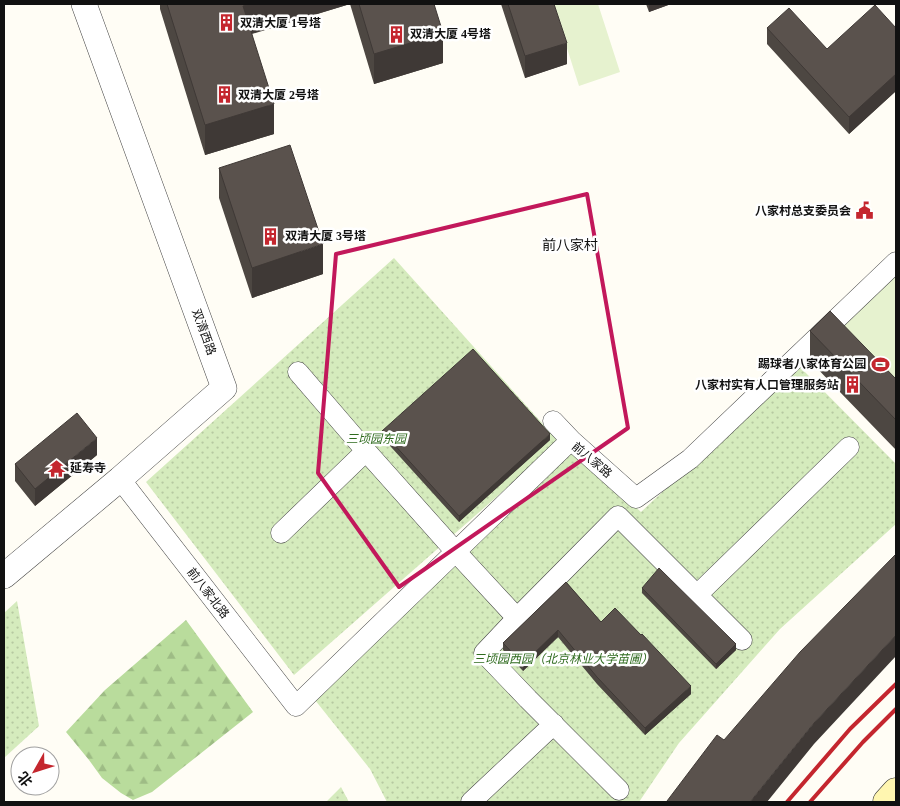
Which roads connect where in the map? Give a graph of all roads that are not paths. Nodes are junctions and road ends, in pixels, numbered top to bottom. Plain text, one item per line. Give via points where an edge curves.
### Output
1 (84, 4) edge
2 (896, 262) edge
3 (298, 372) dead end
4 (553, 421) dead end
5 (572, 440) junction
6 (849, 447) dead end
7 (366, 451) junction
8 (120, 479) junction
9 (280, 533) dead end
10 (456, 552) junction
11 (4, 576) edge
12 (697, 595) junction
13 (517, 618) junction
14 (742, 640) dead end
15 (296, 706) joint
16 (554, 724) junction
17 (619, 790) dead end
18 (896, 792) edge
19 (471, 802) edge
20 (887, 802) edge

1 - 8 street, 双清西路 via 224,388
2 - 5 street, 前八家路 via 690,459 636,498
3 - 7 street
4 - 5 street
5 - 10 street, 前八家路
6 - 12 street
7 - 9 street
7 - 10 street
8 - 11 street, 双清西路
8 - 15 street, 前八家北路
10 - 13 street
10 - 15 street, 前八家路
12 - 13 street via 618,516
12 - 14 street
13 - 16 street via 484,653
16 - 17 street
16 - 19 street
18 - 20 main road

